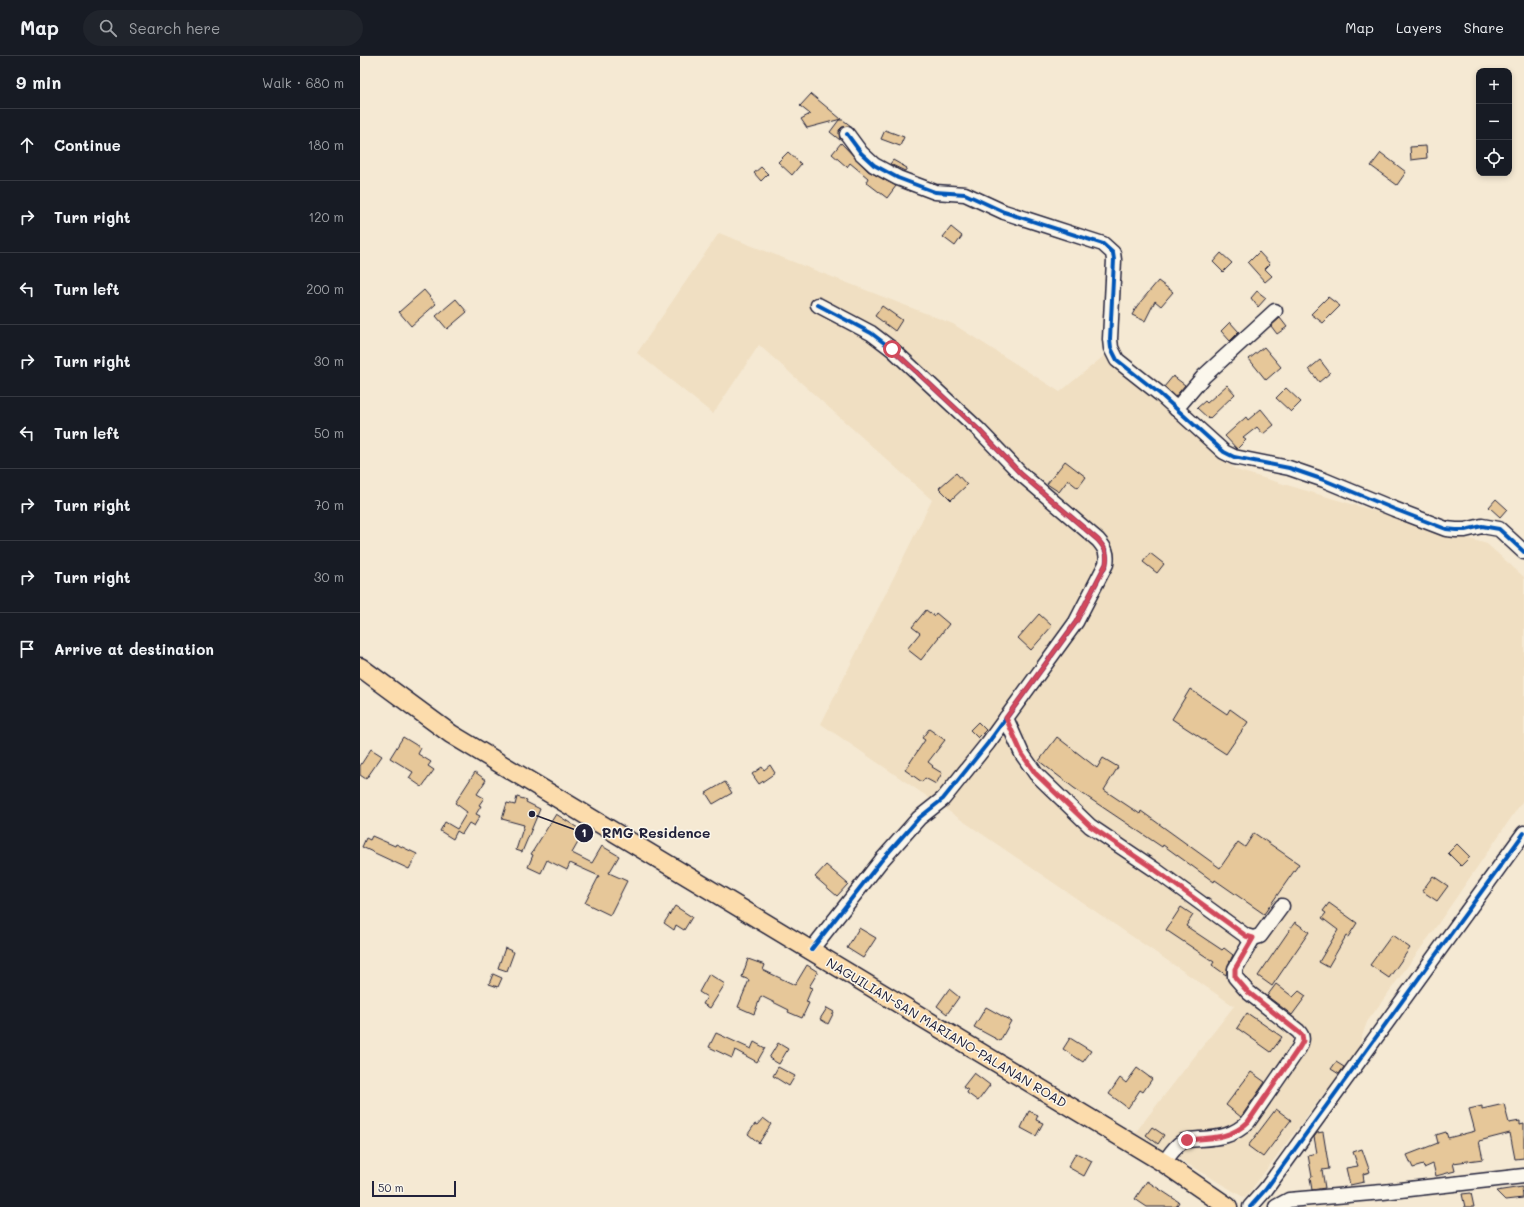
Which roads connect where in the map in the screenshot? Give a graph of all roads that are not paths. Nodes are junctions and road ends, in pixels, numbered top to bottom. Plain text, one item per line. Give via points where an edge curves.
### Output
1 (847, 134) dead end
2 (818, 305) dead end
3 (1275, 311) dead end
4 (1176, 409) junction
5 (1524, 552) edge
6 (360, 667) edge
7 (1006, 718) junction
8 (1524, 833) edge
9 (1282, 906) dead end
10 (1253, 938) junction
11 (811, 950) junction
12 (1164, 1163) junction
13 (1524, 1176) edge
14 (1228, 1207) edge
15 (1250, 1207) edge
16 (1276, 1207) edge

1 - 4 street via 871,163 898,178 935,192 964,194 1004,212 1109,248 1113,253 1110,338 1114,354 1117,360
2 - 7 street via 871,333 892,349 979,430 1021,474 1098,540 1106,551 1106,564 1076,622
3 - 4 street via 1204,376
4 - 5 street via 1224,452 1234,457 1289,468 1317,477 1446,529 1460,530 1482,526 1499,529
6 - 11 main road, NAGUILIAN-SAN MARIANO-PALANAN ROAD via 451,734
7 - 10 street via 1022,754 1036,774 1090,826 1246,936
7 - 11 street via 943,799 920,818 881,861
8 - 15 street via 1266,1189
9 - 10 street via 1260,936
10 - 12 street via 1235,969 1235,977 1248,992 1298,1031 1303,1041 1241,1129 1215,1138 1187,1140 1175,1148
11 - 12 main road, NAGUILIAN-SAN MARIANO-PALANAN ROAD
12 - 14 main road, NAGUILIAN-SAN MARIANO-PALANAN ROAD
13 - 16 street via 1289,1200

